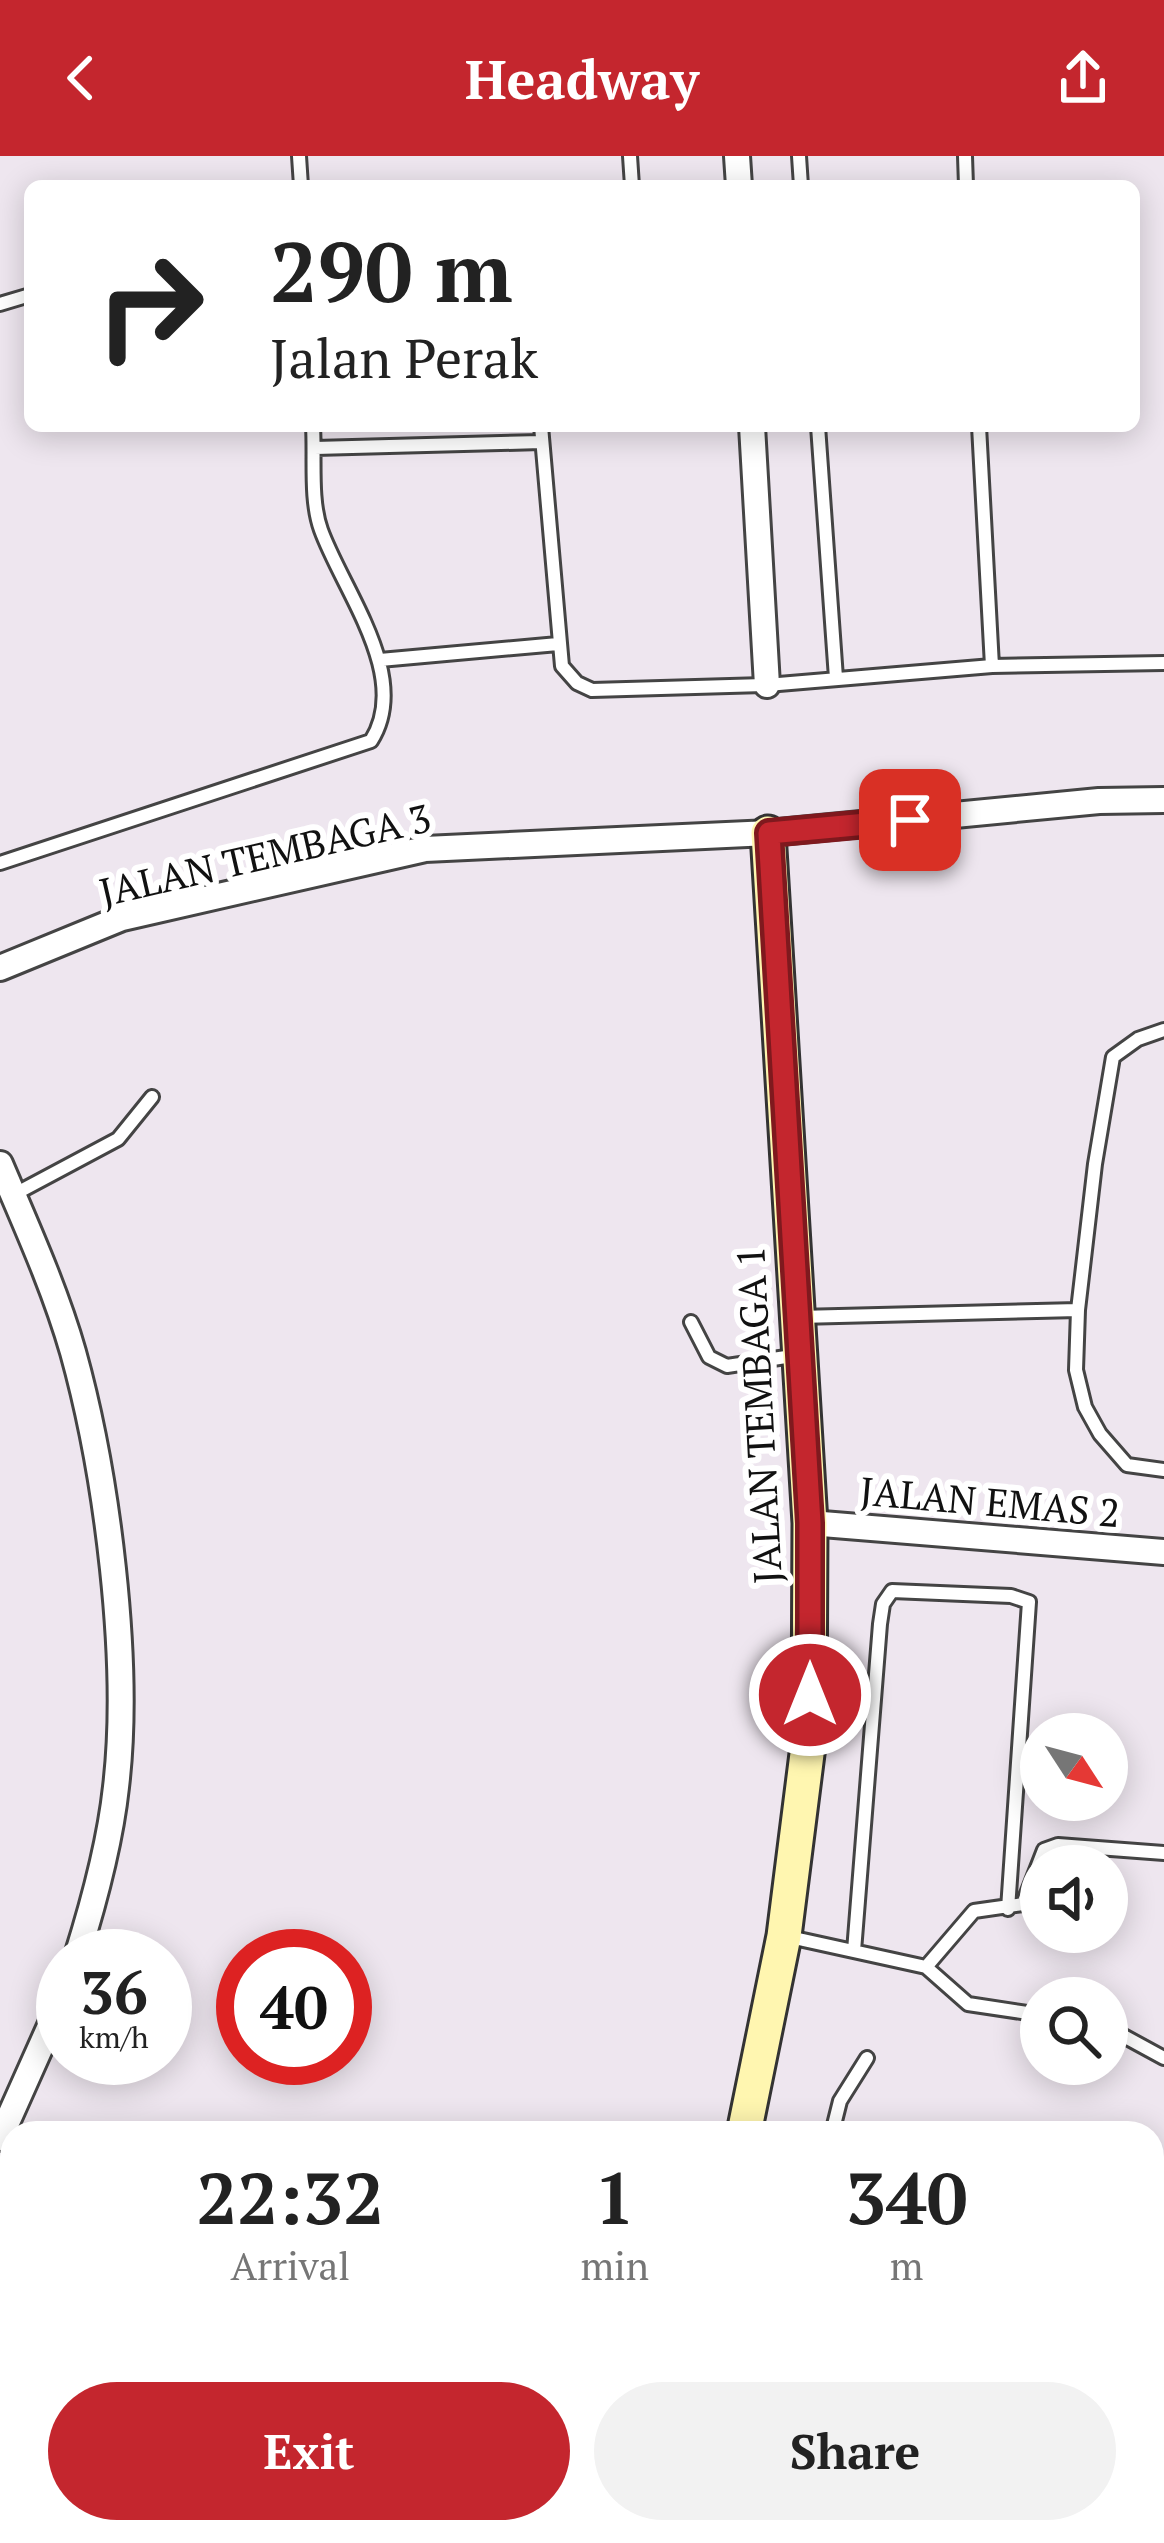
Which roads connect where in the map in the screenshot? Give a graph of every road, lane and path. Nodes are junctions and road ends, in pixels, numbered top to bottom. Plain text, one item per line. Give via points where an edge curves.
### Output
1 (314, 432) edge
2 (541, 432) edge
3 (752, 432) edge
4 (818, 432) edge
5 (979, 432) edge
6 (541, 442) junction
7 (315, 448) junction
8 (558, 644) junction
9 (380, 659) junction
10 (1164, 663) edge
11 (992, 666) junction
12 (836, 678) junction
13 (766, 685) junction
14 (1164, 800) edge
15 (769, 833) junction
16 (0, 862) edge
17 (0, 968) edge
18 (1164, 1030) edge
19 (152, 1097) dead end
20 (0, 1164) edge
21 (14, 1195) junction
22 (1078, 1310) junction
23 (798, 1317) junction
24 (691, 1322) dead end
25 (800, 1355) junction
26 (1164, 1470) edge
27 (810, 1523) junction
28 (1164, 1552) edge
29 (1164, 1852) edge
30 (1008, 1909) junction
31 (86, 1929) edge
32 (784, 1936) junction
33 (854, 1952) junction
34 (926, 1967) junction
35 (1020, 2011) edge
36 (1128, 2038) edge
37 (36, 2057) edge
38 (867, 2058) dead end
39 (1164, 2058) edge
40 (8, 2121) edge
41 (746, 2121) edge
42 (835, 2121) edge

1 - 7 lane
2 - 6 lane
3 - 13 street
4 - 12 lane
5 - 11 lane
6 - 7 lane
6 - 8 lane
7 - 9 lane via 319,525
8 - 9 lane
8 - 13 lane via 567,674 592,690
9 - 16 lane via 382,723 371,741
10 - 11 lane
11 - 12 lane
12 - 13 lane
14 - 15 street, JALAN TEMBAGA 3
15 - 17 street, JALAN TEMBAGA 3 via 425,849 122,918
15 - 23 street, JALAN TEMBAGA 1
18 - 22 lane via 1113,1057
19 - 21 lane via 118,1139
20 - 21 street
21 - 31 street via 72,1349 111,1558 120,1673 116,1786
22 - 23 lane
22 - 26 lane via 1076,1370 1100,1434 1127,1465
23 - 25 street, JALAN TEMBAGA 1
24 - 25 lane via 709,1357 727,1366
25 - 27 street, JALAN TEMBAGA 1
27 - 28 street, JALAN EMAS 2
27 - 32 street, JALAN TEMBAGA 1 via 809,1738
29 - 30 lane via 1051,1846 1040,1855 1028,1899
30 - 33 lane via 1029,1602 892,1591 880,1624
30 - 34 lane via 974,1911
32 - 33 lane
32 - 41 street, JALAN TEMBAGA 1
33 - 34 lane
34 - 35 lane via 968,2004
36 - 39 lane
37 - 40 street
38 - 42 lane

